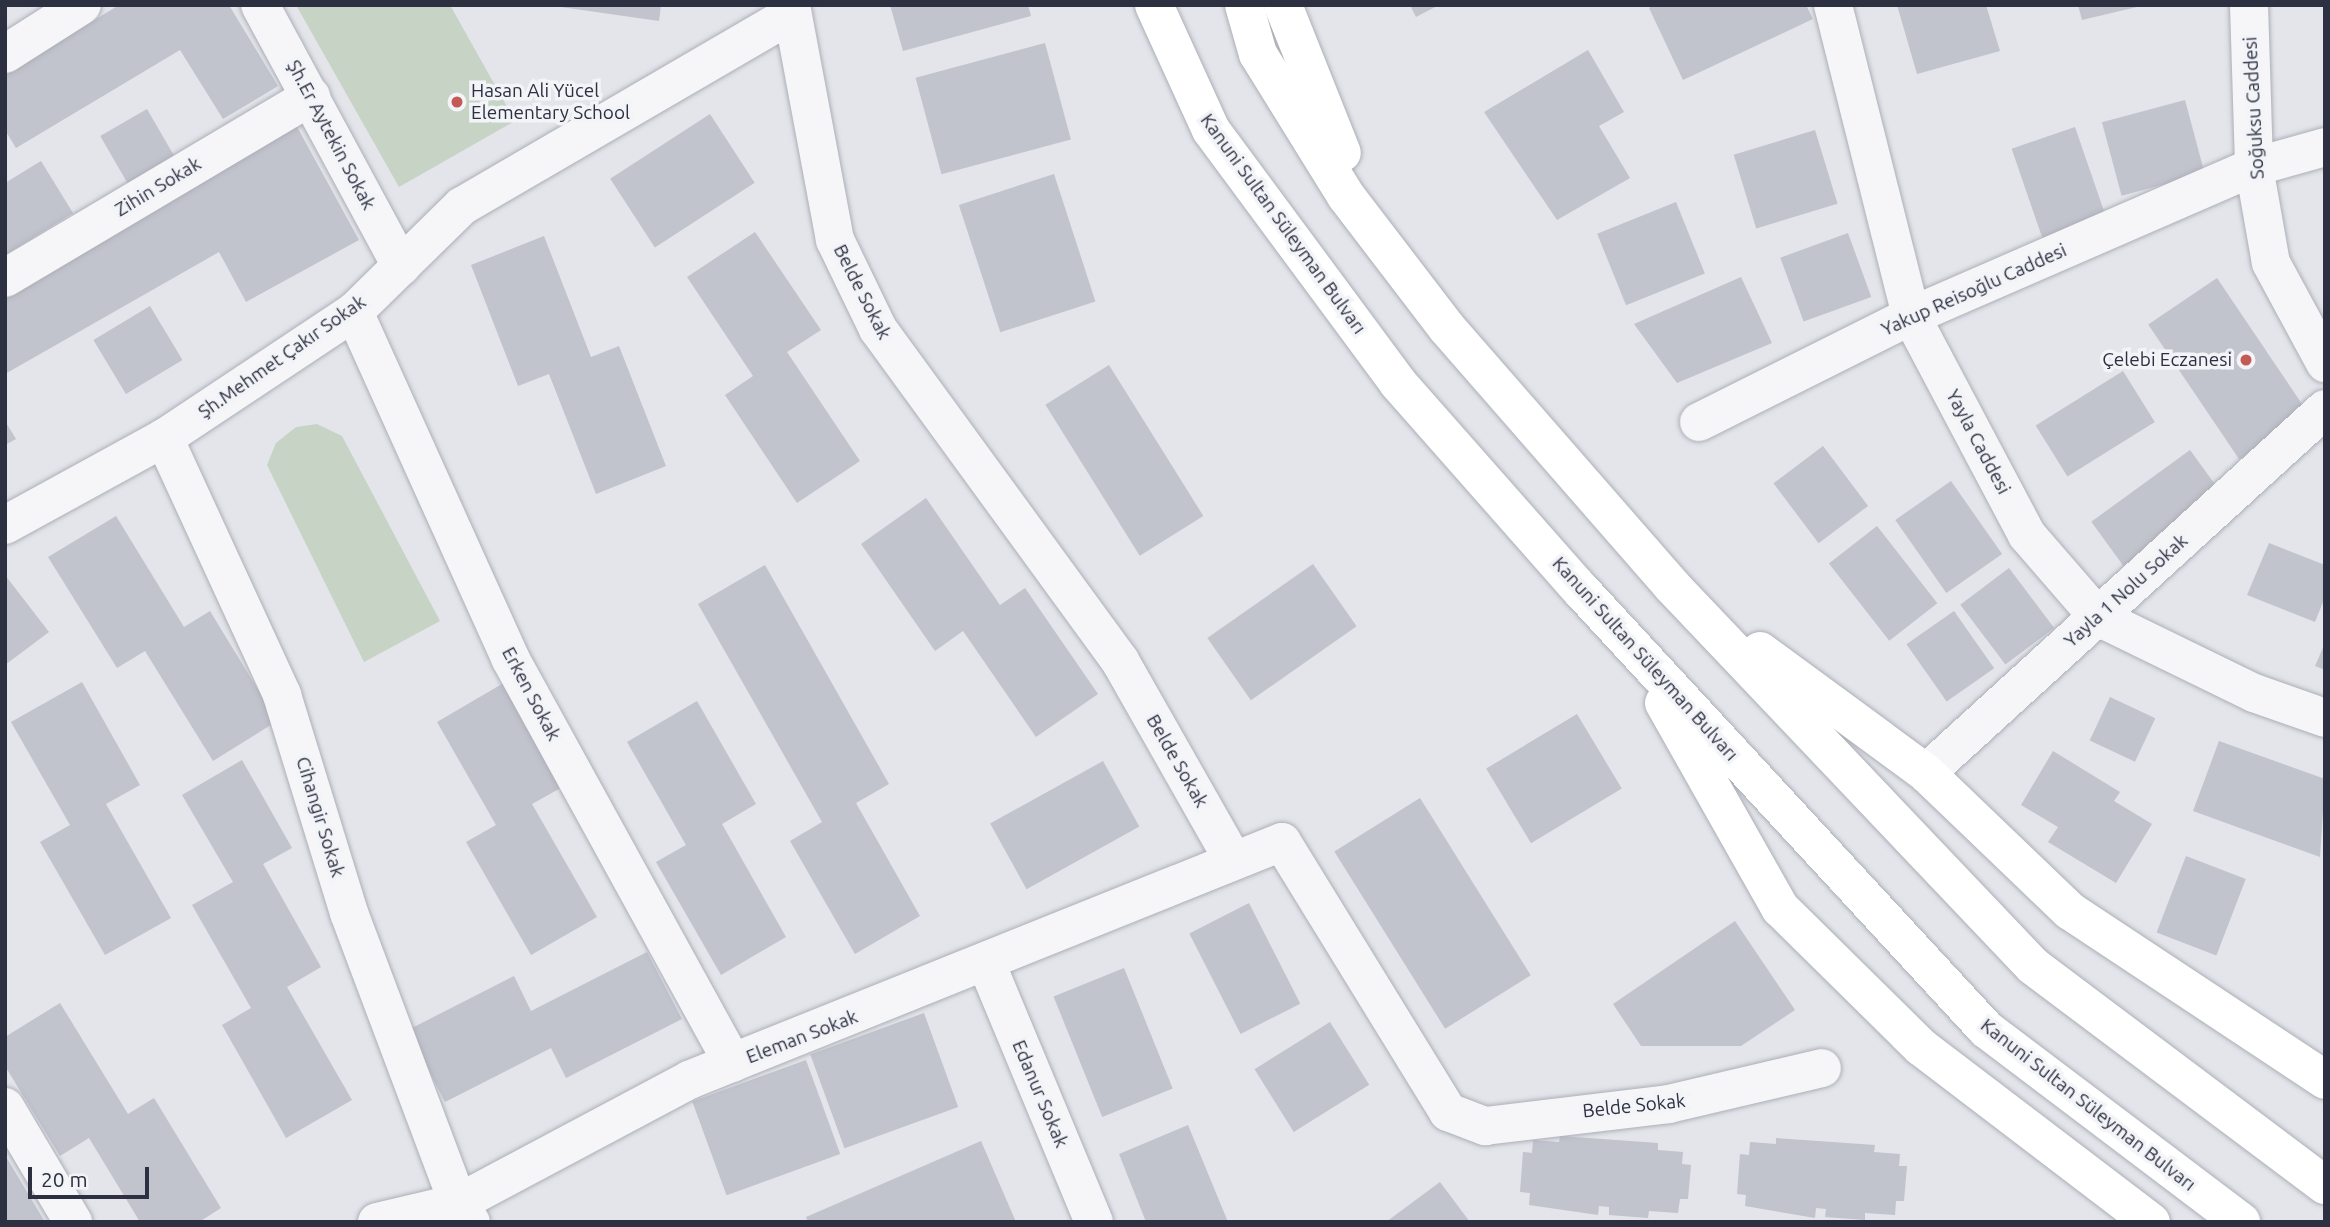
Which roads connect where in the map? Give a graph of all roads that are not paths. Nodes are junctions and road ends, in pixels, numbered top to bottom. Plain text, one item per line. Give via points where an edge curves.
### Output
1 (82, 5) edge
2 (260, 5) edge
3 (1154, 5) edge
4 (1244, 5) edge
5 (1283, 5) edge
6 (1833, 5) edge
7 (2249, 5) edge
8 (791, 9) edge
9 (5, 54) edge
10 (311, 96) junction
11 (2325, 147) edge
12 (2254, 167) junction
13 (1381, 242) junction
14 (401, 266) junction
15 (5, 278) edge
16 (354, 312) junction
17 (1911, 316) junction
18 (2325, 363) edge
19 (2325, 409) edge
20 (1699, 422) dead end
21 (164, 439) junction
22 (5, 525) edge
23 (1672, 586) junction
24 (2098, 617) junction
25 (1632, 647) junction
26 (2325, 718) edge
27 (1926, 773) junction
28 (1233, 860) junction
29 (987, 965) junction
30 (733, 1063) junction
31 (1822, 1068) dead end
32 (2325, 1080) edge
33 (5, 1107) edge
34 (2325, 1185) edge
35 (465, 1213) edge
36 (73, 1222) edge
37 (377, 1222) edge
38 (1094, 1222) edge
39 (2151, 1222) edge
40 (2241, 1222) edge

1 - 9 street
2 - 10 street, Şh.Er Aytekin Sokak
3 - 25 main road, Kanuni Sultan Süleyman Bulvarı via 1210,130 1398,383
4 - 13 main road via 1258,54
5 - 13 main road
6 - 17 street, Yayla Caddesi
7 - 12 street, Soğuksu Caddesi
8 - 14 street, Şh.Mehmet Çakır Sokak via 462,206
8 - 28 street, Belde Sokak via 835,240 878,329 1120,661
10 - 14 street, Şh.Er Aytekin Sokak
10 - 15 street, Zihin Sokak
11 - 12 street, Yakup Reisoğlu Caddesi
12 - 17 street, Yakup Reisoğlu Caddesi
12 - 18 street, Soğuksu Caddesi via 2271,262
13 - 23 main road
14 - 16 street, Şh.Mehmet Çakır Sokak
16 - 21 street, Şh.Mehmet Çakır Sokak
16 - 30 street, Erken Sokak via 510,657
17 - 20 street, Yakup Reisoğlu Caddesi
17 - 24 street, Yayla Caddesi via 2027,535
19 - 24 street, Yayla 1 Nolu Sokak
21 - 22 street, Şh.Mehmet Çakır Sokak
21 - 35 street, Cihangir Sokak via 282,695 349,913
23 - 27 main road
23 - 34 main road via 2032,966
24 - 26 street, Yayla Caddesi via 2254,693
24 - 27 street, Yayla 1 Nolu Sokak
25 - 39 main road via 1780,908 1921,1047
25 - 40 main road, Kanuni Sultan Süleyman Bulvarı via 1986,1029
27 - 32 main road via 2070,911
28 - 29 street, Eleman Sokak via 1200,880
28 - 31 street, Belde Sokak via 1282,842 1448,1112 1485,1126 1669,1104
29 - 30 street, Eleman Sokak
29 - 38 street, Edanur Sokak
30 - 35 street, Eleman Sokak
33 - 36 street
35 - 37 street, Eleman Sokak

